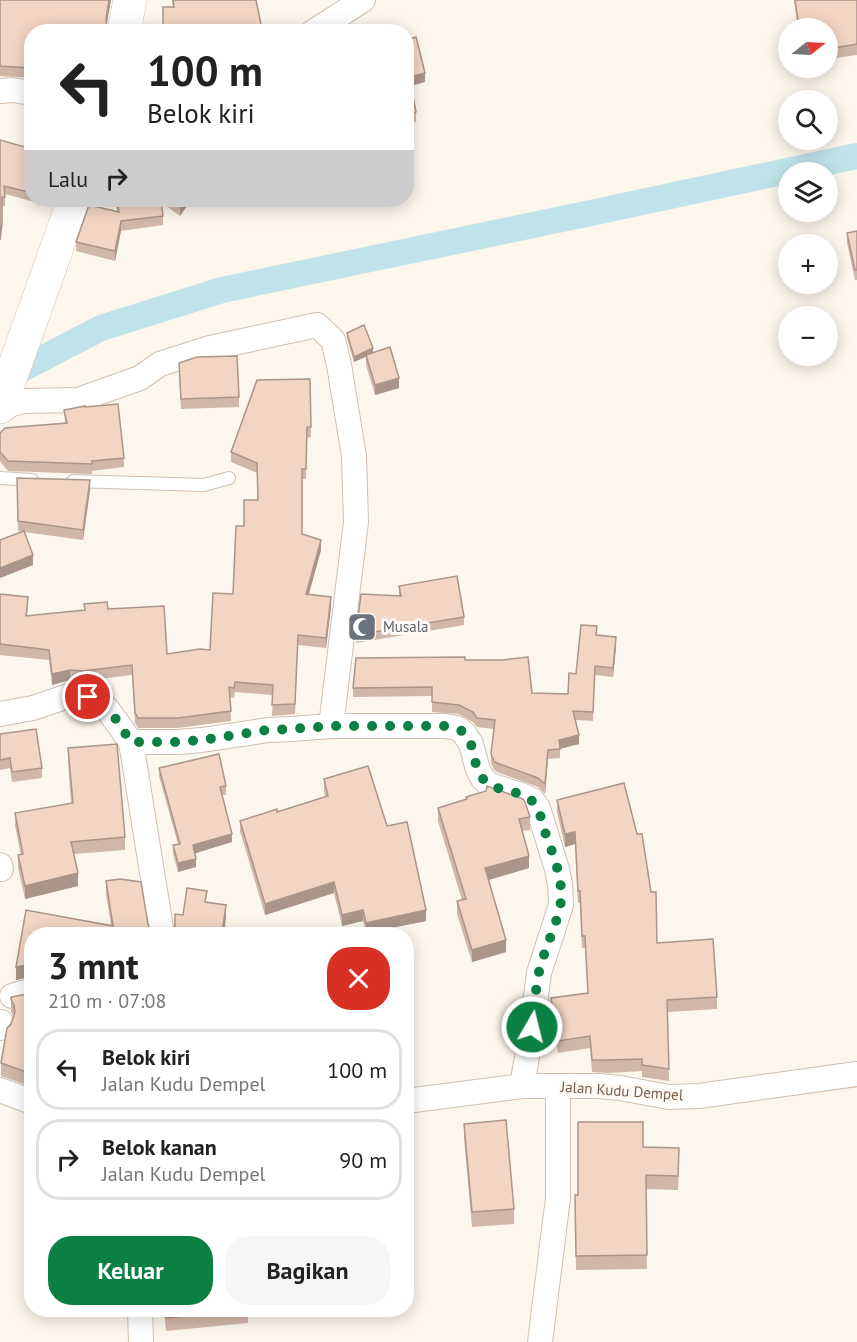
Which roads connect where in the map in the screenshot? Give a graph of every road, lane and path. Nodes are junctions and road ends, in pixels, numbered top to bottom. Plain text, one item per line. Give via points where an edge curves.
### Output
1 (130, 0) edge
2 (363, 0) edge
3 (126, 24) edge
4 (326, 24) edge
5 (0, 92) edge
6 (24, 92) edge
7 (71, 207) edge
8 (0, 409) edge
9 (0, 478) edge
10 (229, 478) dead end
11 (40, 481) edge
12 (63, 481) edge
13 (0, 714) edge
14 (331, 726) junction
15 (131, 742) junction
16 (161, 927) edge
17 (857, 1074) edge
18 (522, 1086) junction
19 (558, 1086) junction
20 (0, 1090) edge
21 (24, 1099) edge
22 (414, 1100) edge
23 (140, 1317) edge
24 (141, 1342) edge
25 (540, 1342) edge

1 - 3 street
2 - 4 street
5 - 6 street
7 - 8 street
8 - 14 street via 24,401 78,400 140,378 160,364 210,348 306,327 317,325 333,340 354,456 356,522
9 - 11 lane
10 - 12 lane via 204,485
13 - 15 street via 33,708 74,693 96,698
14 - 15 street via 191,741
14 - 18 street via 457,728 471,744 483,779 532,800 538,808 557,868 561,905 539,973
15 - 16 street
17 - 19 street, Jalan Kudu Dempel via 699,1096 669,1097 620,1088
18 - 19 street, Jalan Kudu Dempel
18 - 22 street, Jalan Kudu Dempel
19 - 25 street via 558,1198
20 - 21 street
23 - 24 street

